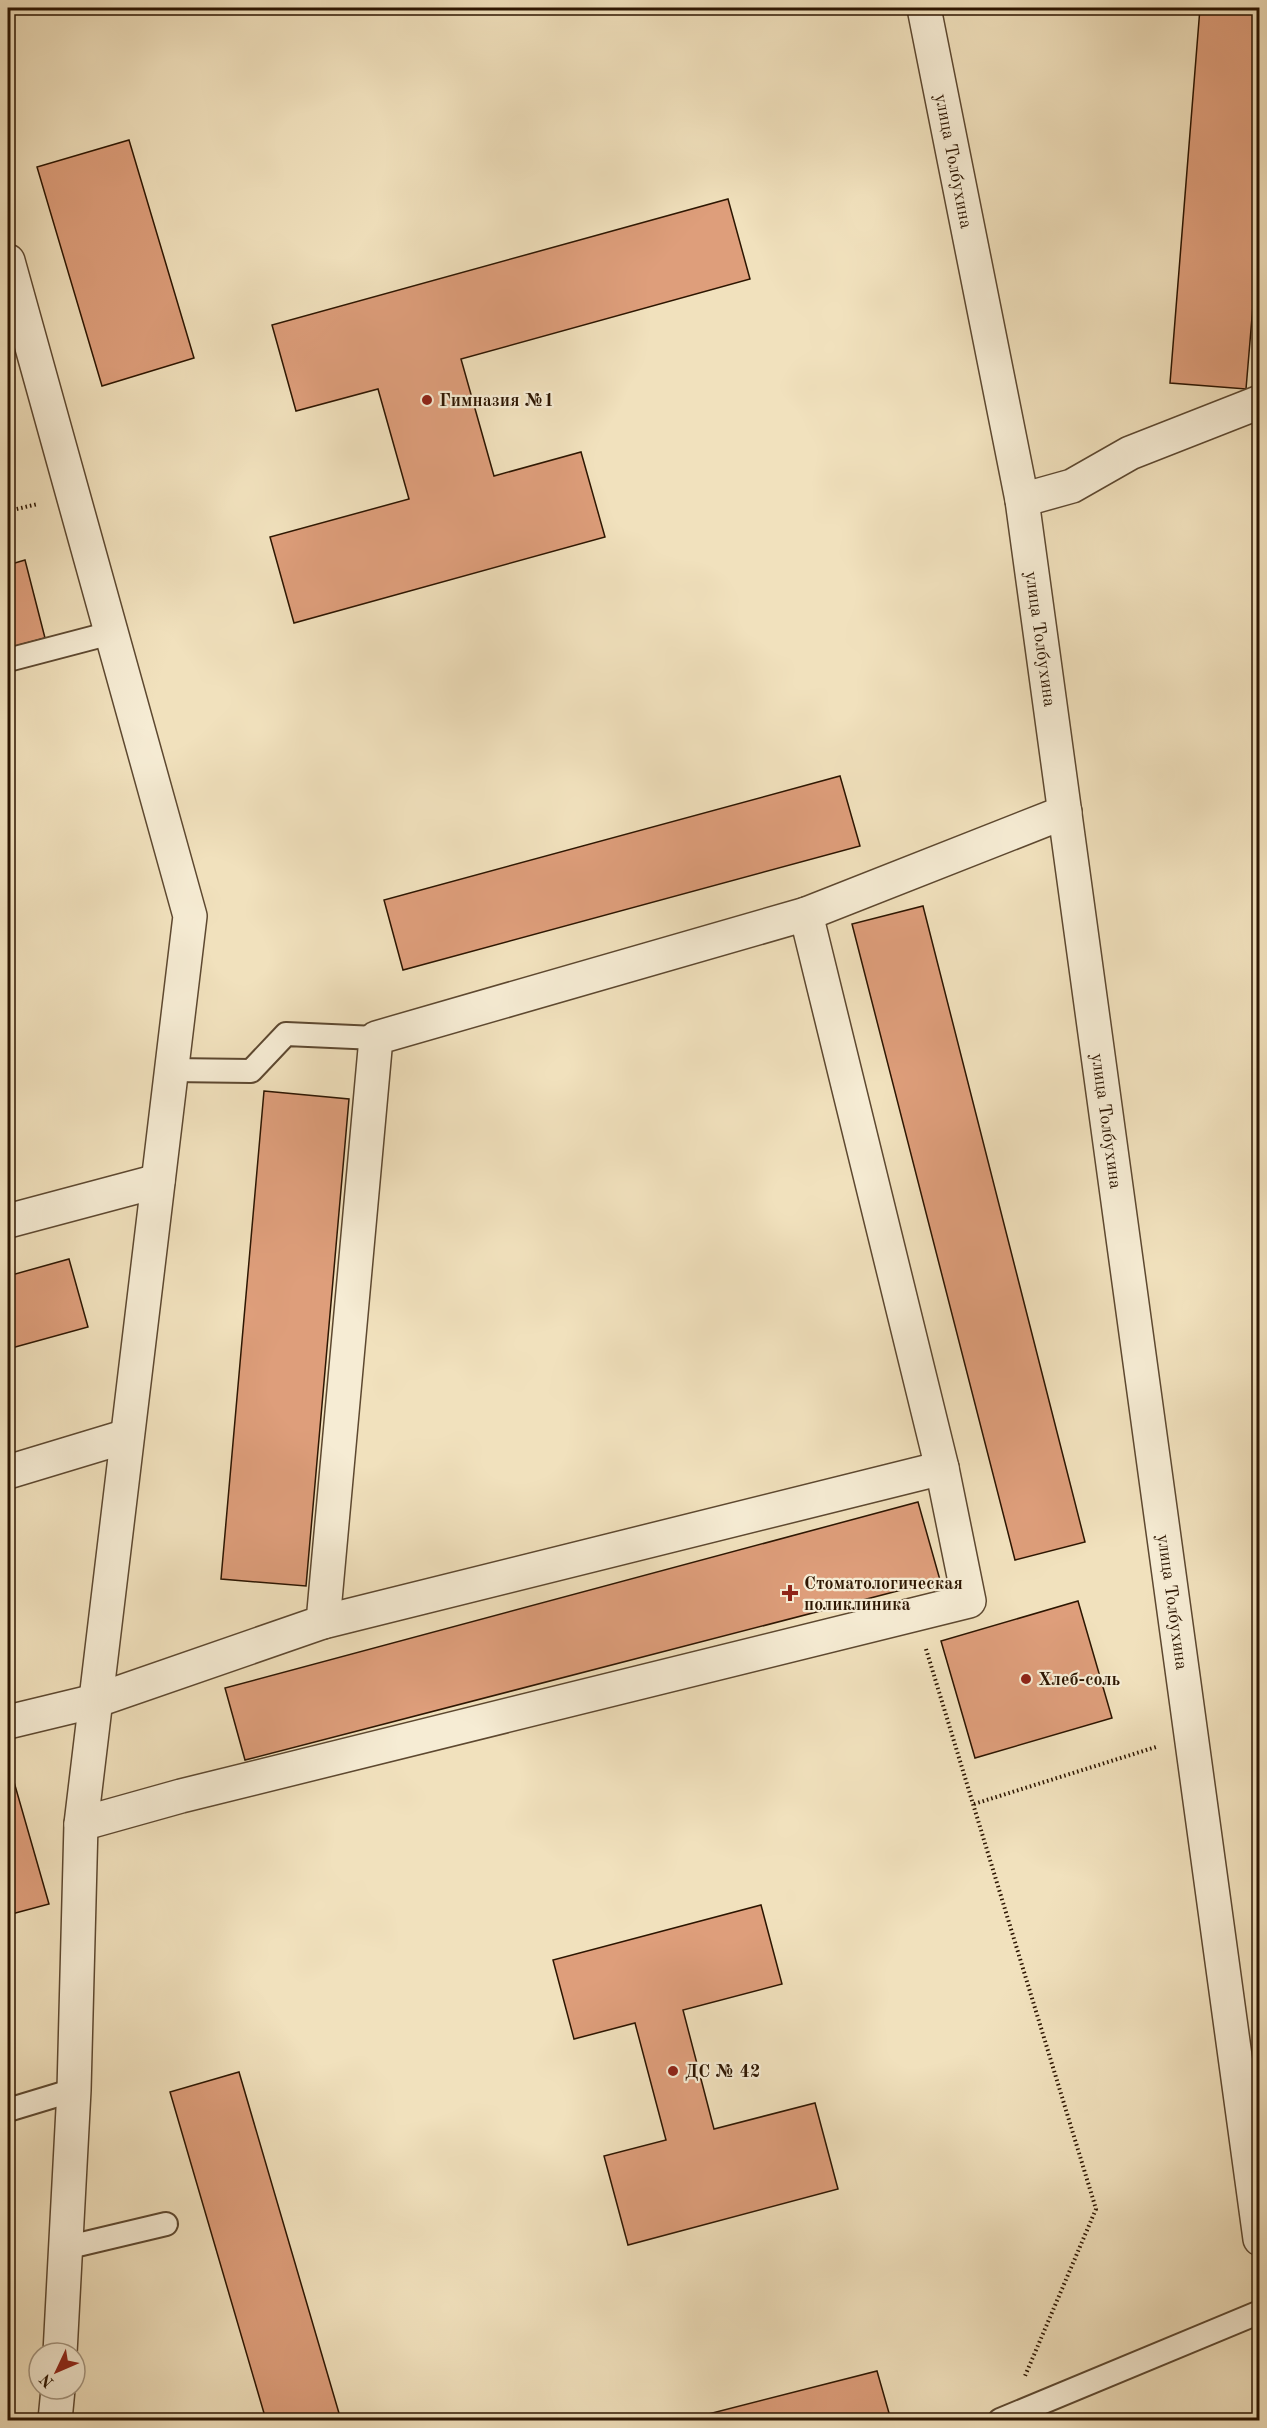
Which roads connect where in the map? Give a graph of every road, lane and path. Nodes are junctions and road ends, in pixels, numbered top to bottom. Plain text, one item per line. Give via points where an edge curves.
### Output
1 (924, 8) edge
2 (10, 276) edge
3 (1260, 402) edge
4 (1022, 500) junction
5 (111, 633) junction
6 (8, 660) edge
7 (1065, 812) junction
8 (806, 914) junction
9 (376, 1038) junction
10 (171, 1070) junction
11 (158, 1181) junction
12 (8, 1221) edge
13 (127, 1437) junction
14 (942, 1468) junction
15 (8, 1472) edge
16 (916, 1615) junction
17 (323, 1622) junction
18 (95, 1701) junction
19 (8, 1722) edge
20 (1191, 1736) junction
21 (974, 1804) junction
22 (81, 1824) junction
23 (74, 2090) junction
24 (8, 2110) edge
25 (166, 2224) dead end
26 (1260, 2239) edge
27 (65, 2248) junction
28 (1260, 2312) edge
29 (61, 2341) edge
30 (57, 2401) edge
31 (1003, 2419) edge
32 (55, 2421) edge

1 - 4 street, улица Толбухина
2 - 5 street
3 - 4 street via 1130,453 1072,486
4 - 7 street, улица Толбухина
5 - 6 lane
5 - 10 street via 190,916
7 - 8 street
7 - 20 street, улица Толбухина
8 - 9 street
8 - 14 street
9 - 10 lane via 285,1034 251,1071
9 - 17 street
10 - 11 street
11 - 12 street
11 - 13 street
13 - 15 street
13 - 18 street
14 - 16 street via 969,1601
14 - 17 street
16 - 21 path
16 - 22 street
17 - 18 street
18 - 19 street
18 - 22 street
20 - 21 path
20 - 26 street, улица Толбухина
21 - 31 path via 1096,2209
22 - 23 street
23 - 24 lane
23 - 27 street
25 - 27 lane
27 - 29 street
28 - 31 lane
30 - 32 street

